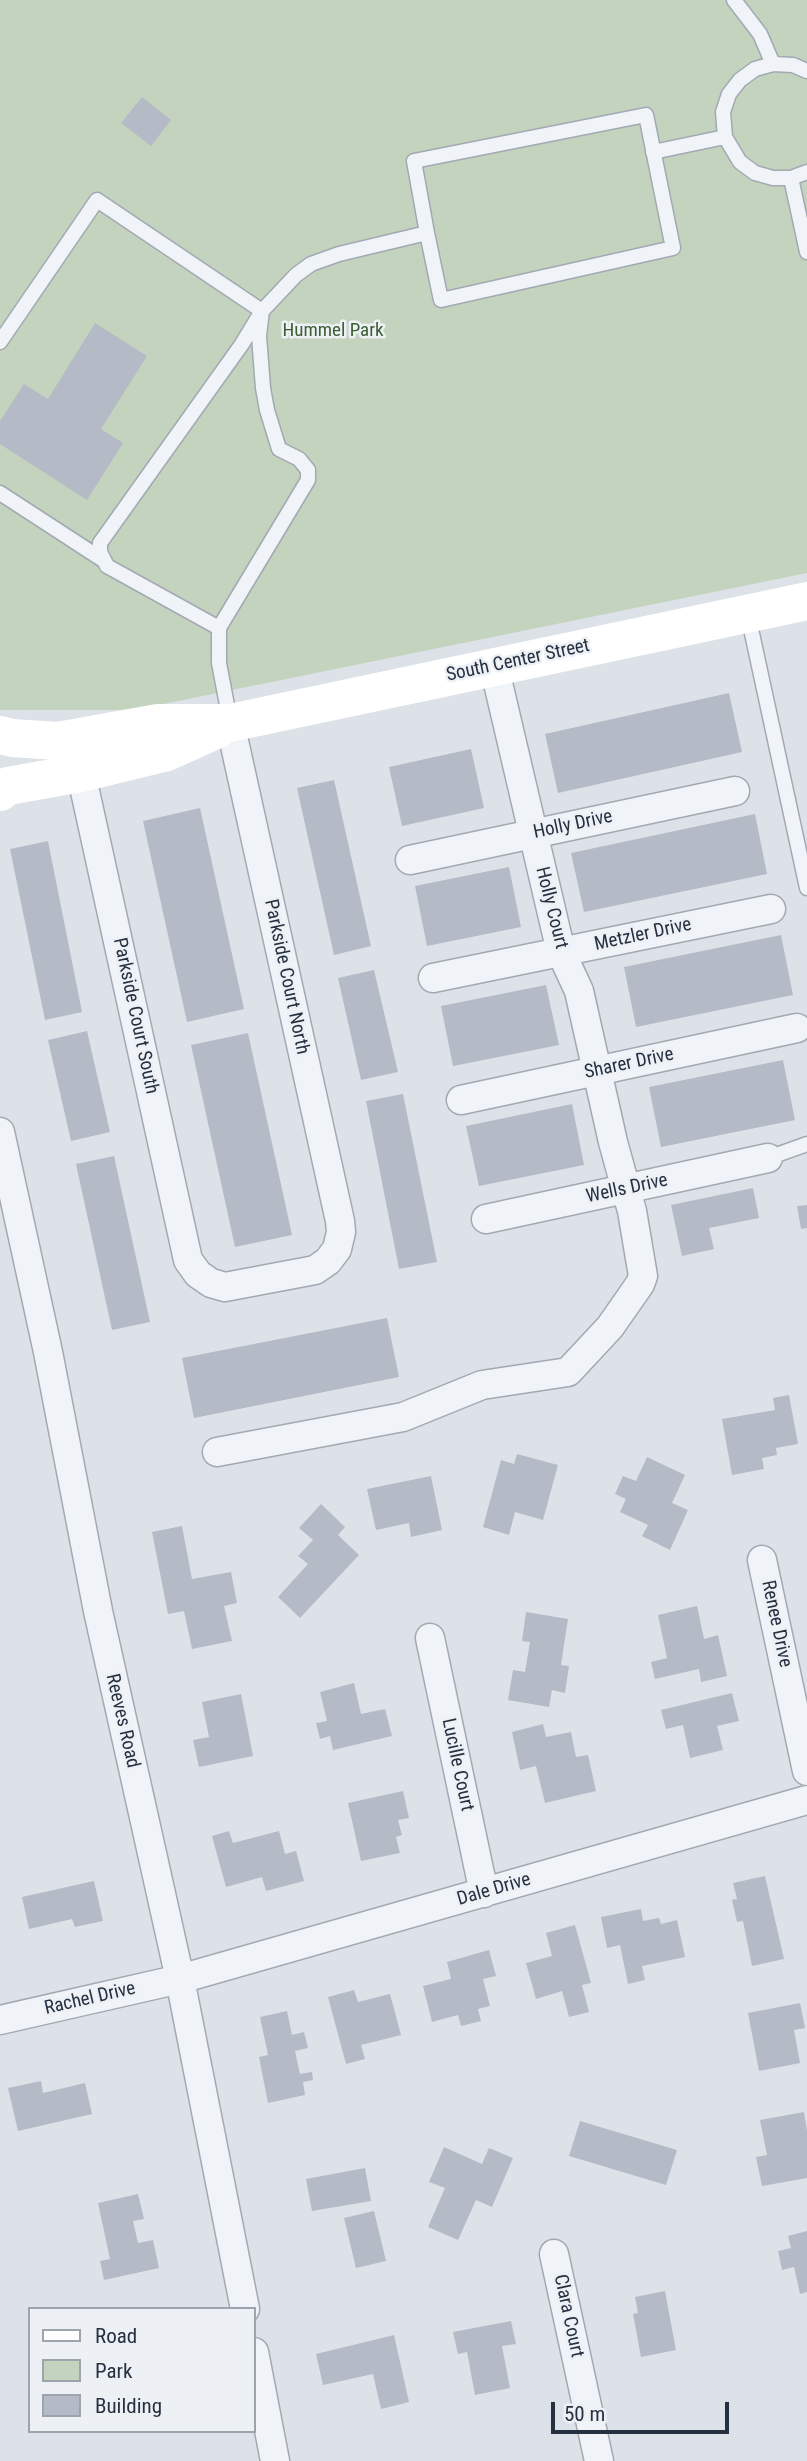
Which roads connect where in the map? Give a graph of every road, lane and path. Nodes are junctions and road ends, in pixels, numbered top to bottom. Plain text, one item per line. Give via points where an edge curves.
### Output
1 (734, 0) edge
2 (773, 64) junction
3 (807, 71) edge
4 (725, 138) junction
5 (653, 152) junction
6 (807, 172) edge
7 (791, 178) junction
8 (427, 233) junction
9 (807, 252) edge
10 (262, 311) junction
11 (0, 342) edge
12 (0, 493) edge
13 (103, 560) junction
14 (807, 601) edge
15 (747, 614) junction
16 (219, 628) junction
17 (494, 666) junction
18 (230, 723) junction
19 (0, 735) edge
20 (81, 773) junction
21 (735, 791) dead end
22 (0, 792) edge
23 (533, 834) junction
24 (410, 860) dead end
25 (807, 888) edge
26 (771, 909) dead end
27 (561, 952) junction
28 (433, 978) dead end
29 (797, 1028) dead end
30 (597, 1071) junction
31 (460, 1100) dead end
32 (0, 1132) edge
33 (807, 1144) edge
34 (768, 1158) joint
35 (626, 1189) junction
36 (486, 1219) dead end
37 (188, 1260) joint
38 (217, 1452) dead end
39 (762, 1560) dead end
40 (430, 1638) dead end
41 (807, 1771) edge
42 (807, 1800) edge
43 (484, 1893) junction
44 (180, 1979) junction
45 (0, 2020) edge
46 (554, 2254) dead end
47 (245, 2307) edge
48 (256, 2362) edge
49 (275, 2461) edge
50 (600, 2461) edge

1 - 2 lane via 760,34
2 - 3 lane
2 - 4 lane via 755,69 729,94 723,112
4 - 5 lane
4 - 7 lane via 740,162 755,173
5 - 8 lane via 646,115 414,162
5 - 8 lane via 673,248 441,300
6 - 7 lane
7 - 9 lane
8 - 10 lane via 311,264
10 - 11 lane via 97,200
10 - 13 lane via 100,543
10 - 16 lane via 259,336 267,410 279,449 299,460 308,470 308,480
12 - 13 lane
13 - 16 lane
14 - 15 main road, South Center Street
15 - 17 main road, South Center Street
15 - 25 lane
16 - 18 lane via 219,663
17 - 18 main road, South Center Street
17 - 23 street, Holly Court
18 - 19 main road, South Center Street via 158,723 58,741
18 - 20 main road, South Center Street via 167,752
18 - 37 street, Parkside Court North via 341,1232 337,1249 315,1270 237,1286 211,1283
20 - 22 main road, South Center Street via 8,786
20 - 37 street, Parkside Court South
21 - 23 street, Holly Drive
23 - 24 street, Holly Drive
23 - 27 street, Holly Court
26 - 27 street, Metzler Drive
27 - 28 street, Metzler Drive
27 - 30 street, Holly Court via 579,991
29 - 30 street, Sharer Drive
30 - 31 street, Sharer Drive
30 - 35 street, Holly Court
32 - 44 street, Reeves Road via 98,1611
33 - 34 lane
34 - 35 street, Wells Drive
35 - 36 street, Wells Drive
35 - 38 street, Holly Court via 643,1276 610,1327 568,1372 482,1385 403,1417
39 - 41 street, Renee Drive
40 - 43 street, Lucille Court
42 - 43 street, Dale Drive
43 - 44 street, Dale Drive
44 - 45 street, Rachel Drive
44 - 47 street, Reeves Road
46 - 50 street, Clara Court
48 - 49 street

